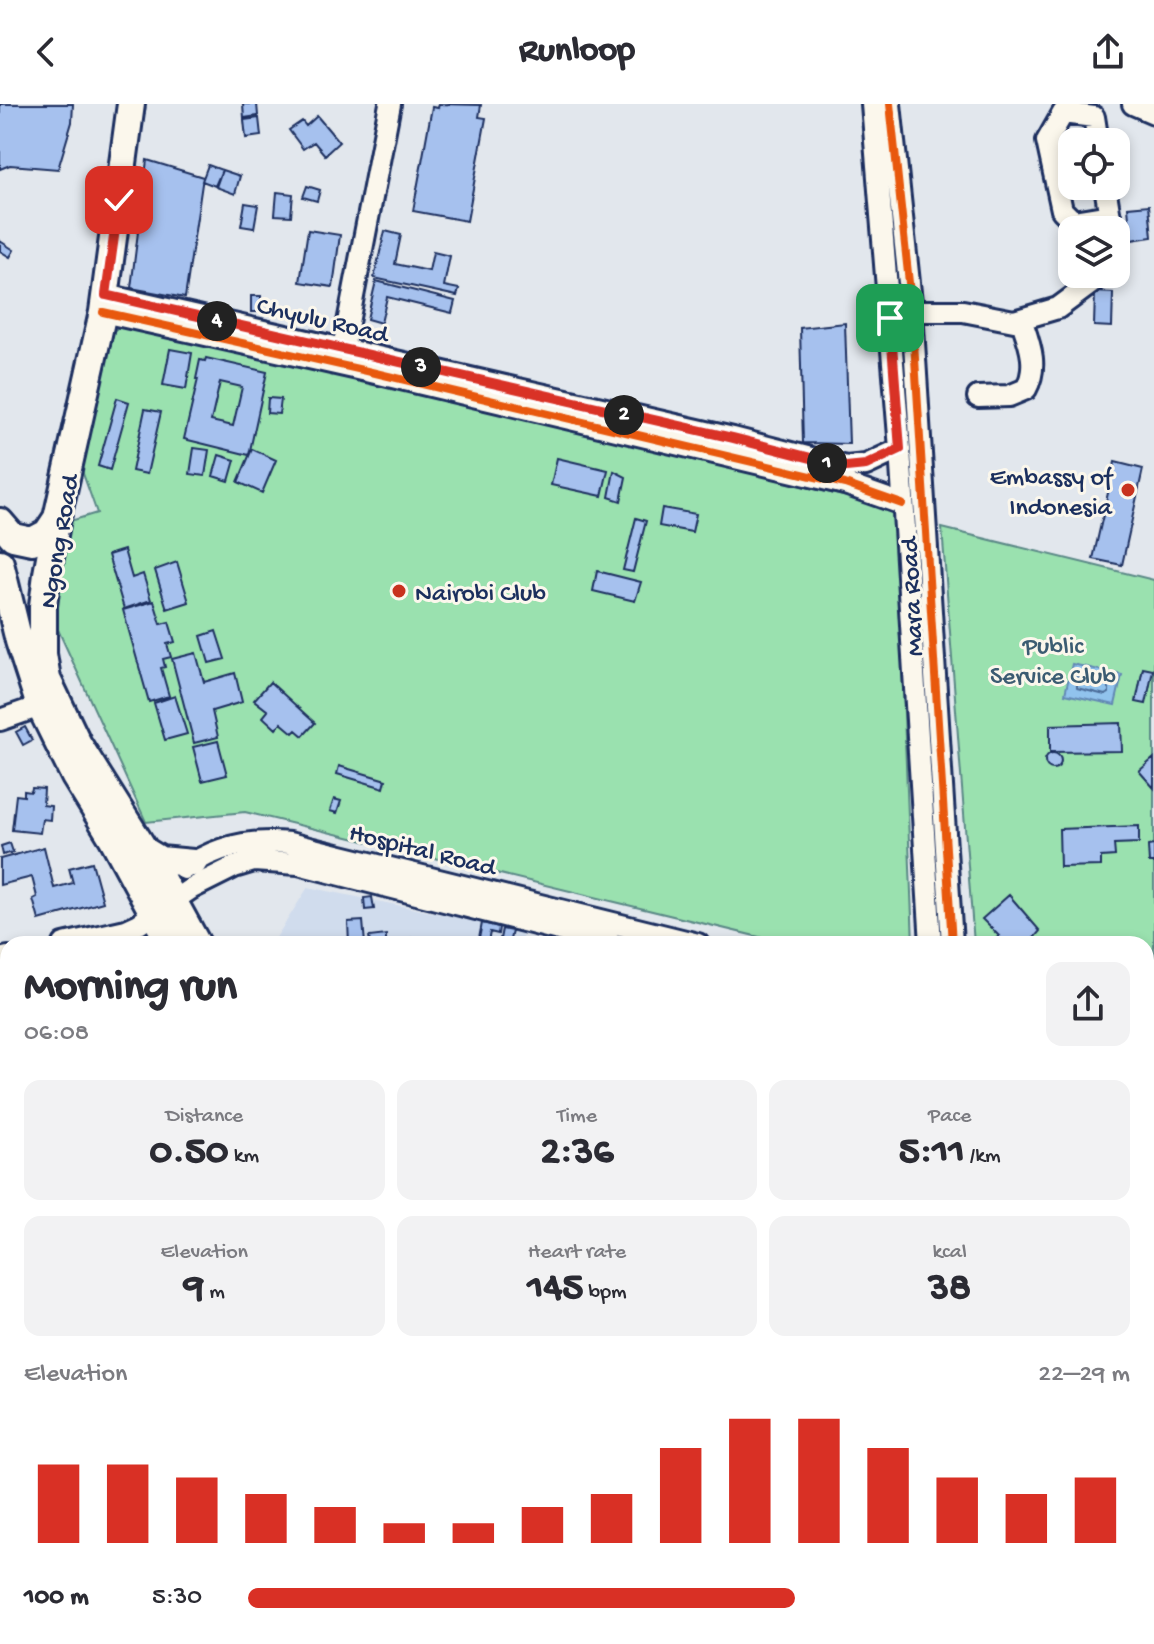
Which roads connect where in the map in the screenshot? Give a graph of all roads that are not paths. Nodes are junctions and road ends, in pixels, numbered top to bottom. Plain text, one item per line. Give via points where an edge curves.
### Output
1 (131, 104) edge
2 (390, 104) edge
3 (872, 104) edge
4 (890, 104) edge
5 (1133, 104) edge
6 (1154, 113) edge
7 (1096, 128) edge
8 (1058, 192) edge
9 (1085, 288) edge
10 (104, 304) junction
11 (912, 311) junction
12 (1021, 319) junction
13 (341, 357) junction
14 (978, 397) dead end
15 (900, 449) junction
16 (902, 504) junction
17 (57, 518) junction
18 (0, 522) edge
19 (0, 563) edge
20 (40, 706) junction
21 (0, 720) edge
22 (145, 851) junction
23 (193, 863) junction
24 (159, 899) junction
25 (99, 936) edge
26 (168, 936) edge
27 (190, 936) edge
28 (582, 936) edge
29 (666, 936) edge
30 (931, 936) edge
31 (951, 936) edge

1 - 10 main road, Ngong Road
2 - 13 street
3 - 15 street, Mara Road
4 - 11 street, Mara Road
5 - 6 street
7 - 8 street via 1094,117 1063,113 1047,141
9 - 12 street via 1058,308
10 - 13 street, Chyulu Road
10 - 17 main road, Ngong Road
11 - 12 street
11 - 31 street, Mara Road
12 - 14 street via 1033,358 1026,389 1009,396
13 - 15 street, Chyulu Road via 733,438 846,467 866,465
13 - 16 street, Chyulu Road via 845,484
15 - 16 street, Mara Road
16 - 30 street, Mara Road
17 - 18 main road via 47,533 32,541 13,537
17 - 22 main road, Ngong Road via 43,606 47,679 78,744
19 - 20 main road, Ngong Road
20 - 21 street
20 - 24 main road, Ngong Road via 75,777
22 - 23 main road via 160,860
22 - 24 main road, Ngong Road
23 - 24 street, Hospital Road
23 - 29 street, Hospital Road via 236,844 289,843
24 - 25 street via 126,930
24 - 26 main road, Ngong Road
24 - 27 main road, Ngong Road
24 - 28 street, Hospital Road via 254,861 298,864

